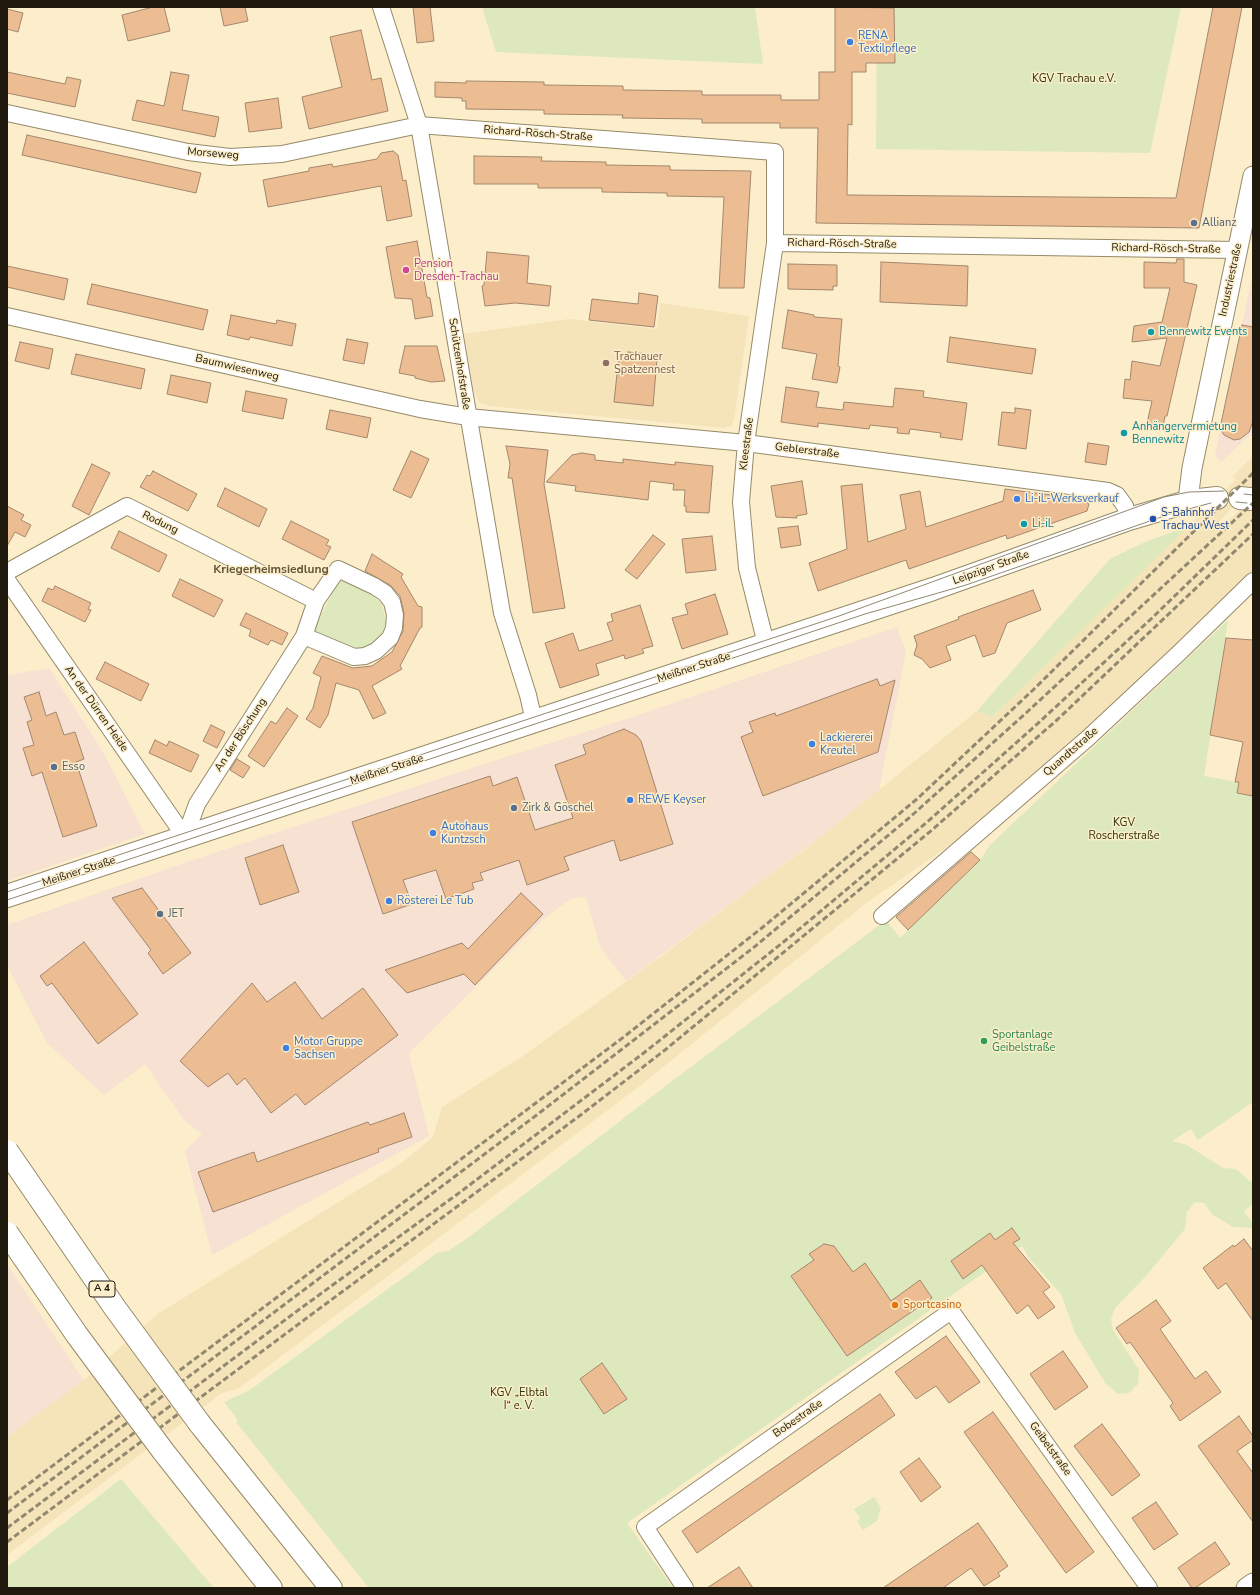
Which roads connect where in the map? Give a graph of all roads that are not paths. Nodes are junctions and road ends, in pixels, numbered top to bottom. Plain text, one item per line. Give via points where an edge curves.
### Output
1 (381, 7) edge
2 (7, 113) edge
3 (419, 125) junction
4 (1253, 176) edge
5 (775, 243) junction
6 (1237, 250) junction
7 (7, 316) edge
8 (468, 417) junction
9 (746, 443) junction
10 (1217, 498) dead end
11 (1190, 501) junction
12 (1129, 519) junction
13 (7, 572) edge
14 (7, 580) edge
15 (1253, 581) edge
16 (316, 601) junction
17 (304, 636) junction
18 (766, 644) junction
19 (534, 721) junction
20 (185, 837) junction
21 (7, 896) edge
22 (882, 916) dead end
23 (7, 1151) edge
24 (7, 1232) edge
25 (951, 1311) joint
26 (1253, 1583) edge
27 (272, 1588) edge
28 (331, 1588) edge
29 (685, 1588) edge
30 (1149, 1588) edge
31 (1246, 1588) edge

1 - 3 street, Schützenhofstraße
2 - 3 street, Morseweg via 188,152 230,157 282,154
3 - 5 street, Richard-Rösch-Straße via 775,152
3 - 8 street, Schützenhofstraße
4 - 6 street, Industriestraße
5 - 6 street, Richard-Rösch-Straße
5 - 9 street, Kleestraße
6 - 11 street, Industriestraße via 1192,468
7 - 8 street, Baumwiesenweg via 420,409
8 - 9 street, Geblerstraße
8 - 19 street, Schützenhofstraße via 502,613
9 - 12 street, Geblerstraße via 1108,491 1117,496 1125,506
9 - 18 street, Kleestraße via 741,502 747,568
10 - 11 main road, Leipziger Straße
11 - 12 main road, Leipziger Straße
12 - 18 main road, Leipziger Straße via 933,589
13 - 16 street, Rodung via 126,506
14 - 20 street, An der Dürren Heide
15 - 22 street, Quandtstraße via 1088,738
16 - 17 street, An der Böschung
16 - 17 street, An der Böschung via 338,569 385,593 392,602 396,615 394,628 384,644 365,656 354,657
17 - 20 street, An der Böschung via 197,804
18 - 19 main road, Meißner Straße
19 - 20 main road, Meißner Straße
20 - 21 main road, Meißner Straße
23 - 28 main road, A 4, bridge via 115,1308 200,1424
24 - 27 main road, bridge via 77,1335 163,1451
25 - 29 street, Bobestraße via 645,1528
25 - 30 street, Geibelstraße
26 - 31 street

